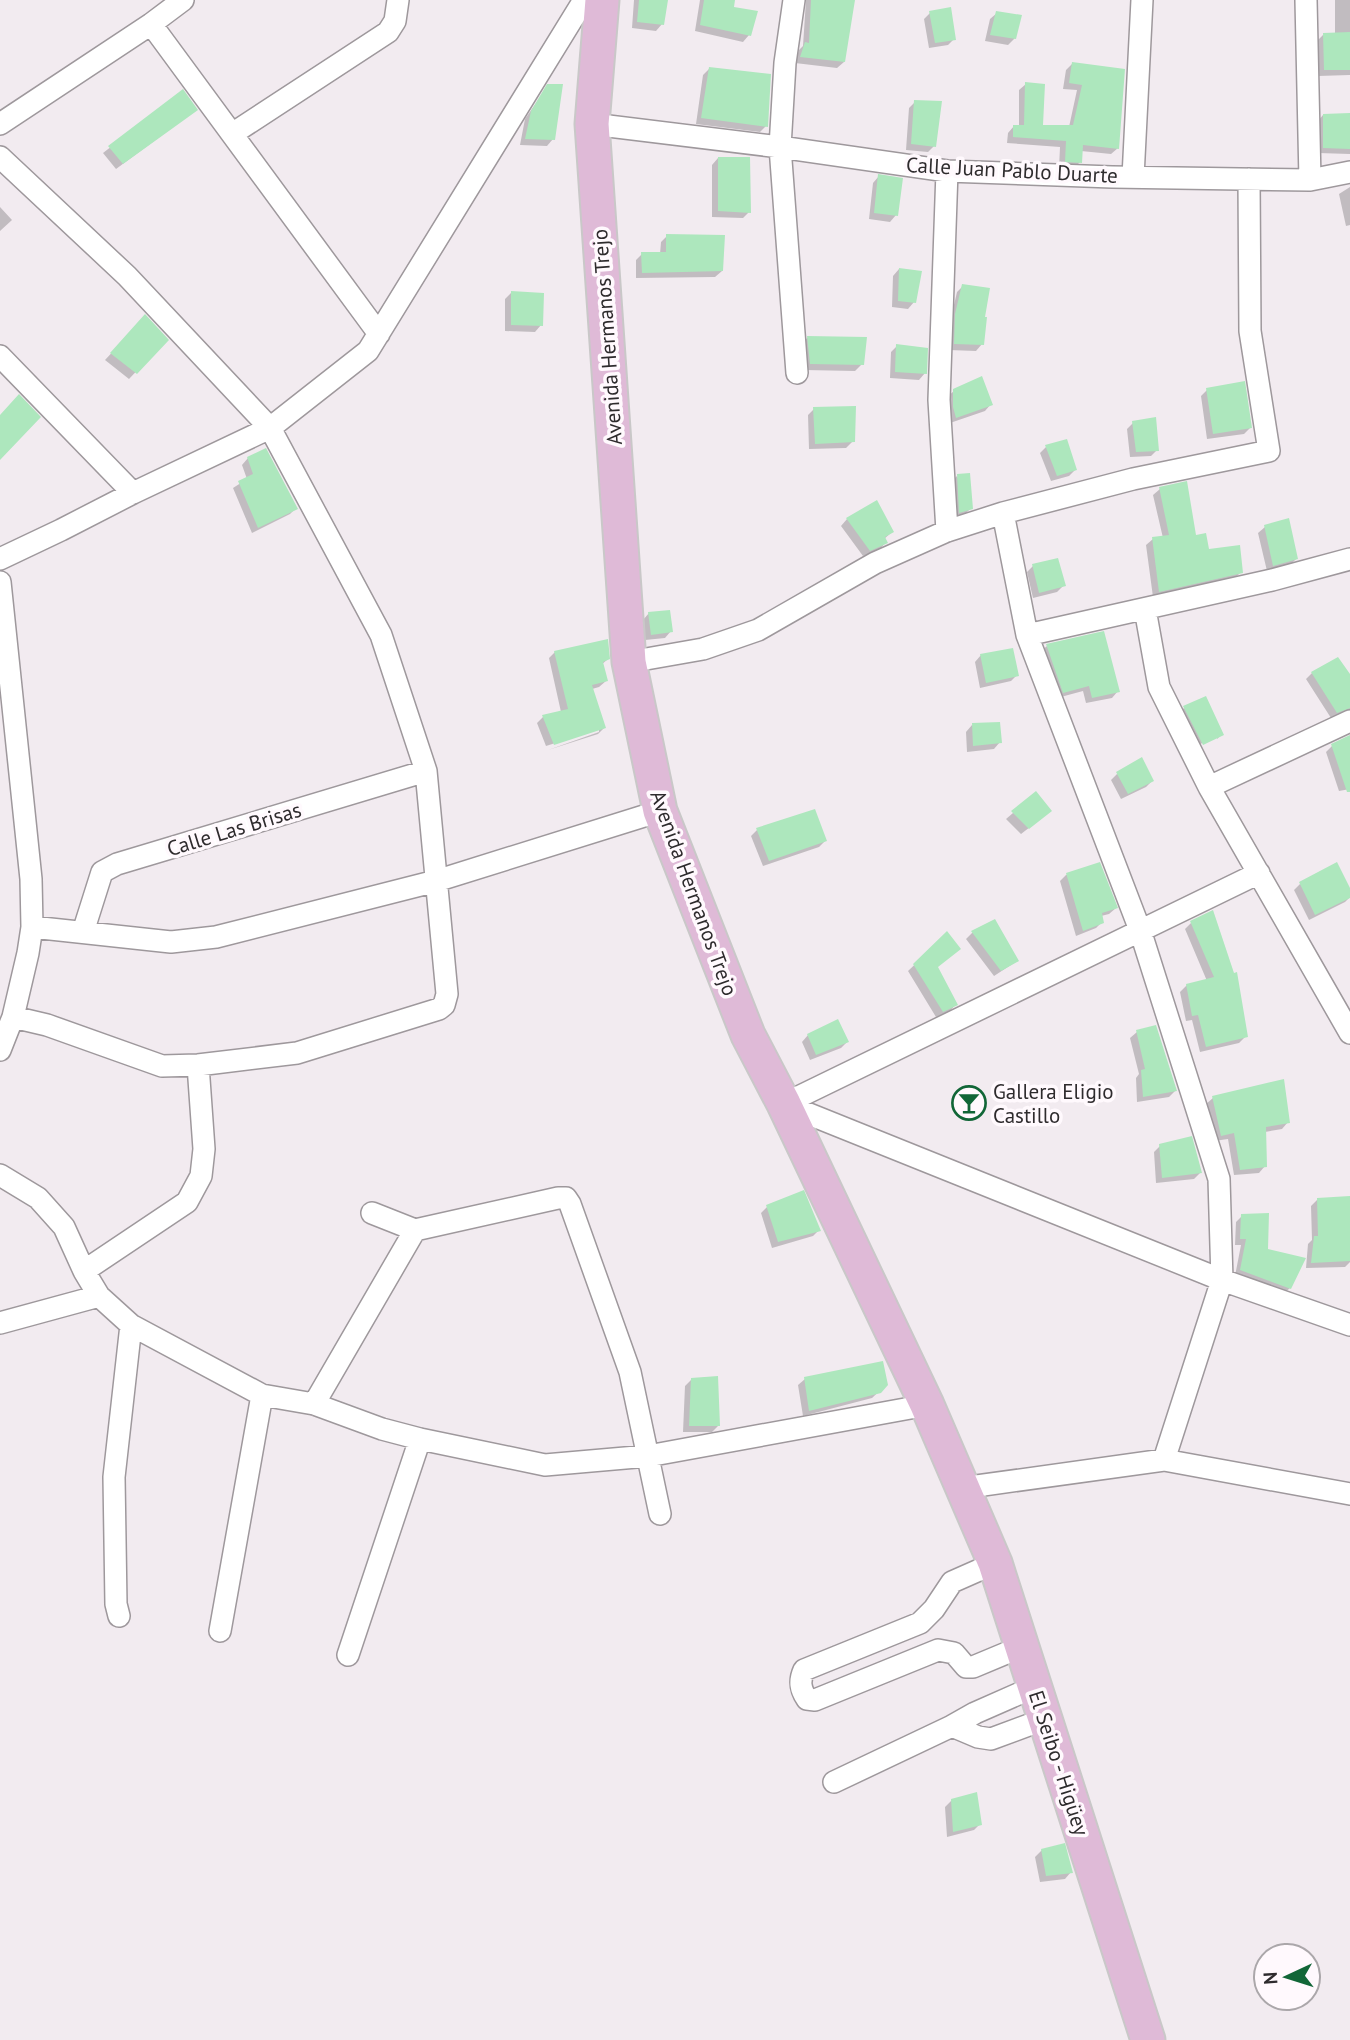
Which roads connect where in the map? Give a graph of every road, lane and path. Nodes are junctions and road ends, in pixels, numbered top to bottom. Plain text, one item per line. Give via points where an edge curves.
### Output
1 (183, 0) edge
2 (398, 0) edge
3 (584, 0) edge
4 (602, 0) edge
5 (794, 0) edge
6 (1142, 0) edge
7 (1306, 0) edge
8 (152, 24) junction
9 (0, 124) edge
10 (592, 124) junction
11 (232, 134) junction
12 (780, 147) junction
13 (0, 157) edge
14 (947, 171) junction
15 (1350, 172) edge
16 (1133, 177) junction
17 (1249, 179) junction
18 (1310, 180) junction
19 (379, 334) junction
20 (0, 356) edge
21 (797, 373) dead end
22 (270, 428) junction
23 (133, 493) junction
24 (1003, 513) junction
25 (947, 531) junction
26 (0, 559) edge
27 (1350, 559) edge
28 (0, 582) edge
29 (1145, 609) junction
30 (1027, 635) junction
31 (629, 662) junction
32 (1350, 721) edge
33 (426, 771) junction
34 (1209, 788) junction
35 (660, 811) junction
36 (1259, 873) junction
37 (436, 881) junction
38 (32, 927) junction
39 (1140, 930) junction
40 (83, 932) junction
41 (13, 1017) junction
42 (1350, 1033) edge
43 (0, 1049) edge
44 (198, 1065) junction
45 (784, 1104) junction
46 (0, 1175) edge
47 (372, 1213) dead end
48 (415, 1230) junction
49 (84, 1271) junction
50 (1222, 1280) junction
51 (99, 1296) junction
52 (0, 1323) edge
53 (131, 1325) junction
54 (1350, 1325) edge
55 (262, 1395) junction
56 (314, 1404) junction
57 (927, 1405) junction
58 (420, 1439) junction
59 (648, 1456) junction
60 (1164, 1460) junction
61 (962, 1488) junction
62 (1350, 1494) edge
63 (660, 1514) dead end
64 (995, 1563) junction
65 (119, 1616) dead end
66 (920, 1623) junction
67 (220, 1631) dead end
68 (1021, 1647) junction
69 (928, 1653) junction
70 (348, 1655) dead end
71 (1034, 1687) junction
72 (1045, 1719) junction
73 (952, 1726) junction
74 (834, 1782) dead end
75 (1148, 2040) edge

1 - 8 street
2 - 11 street via 388,32
3 - 19 street
4 - 10 main road, Avenida Hermanos Trejo
5 - 12 street
6 - 16 street
7 - 18 street
8 - 9 street
8 - 11 street
10 - 12 street, Calle Juan Pablo Duarte
10 - 31 main road, Avenida Hermanos Trejo
11 - 19 street
12 - 14 street, Calle Juan Pablo Duarte
12 - 21 street
13 - 22 street via 127,276
14 - 16 street, Calle Juan Pablo Duarte
14 - 25 street via 939,400
15 - 18 street, Calle Juan Pablo Duarte
16 - 17 street, Calle Juan Pablo Duarte
17 - 18 street, Calle Juan Pablo Duarte
17 - 24 street via 1250,331 1269,451 1133,479
19 - 22 street via 368,351
20 - 23 street
22 - 23 street
22 - 33 street via 381,635
23 - 26 street
24 - 25 street
24 - 30 street
25 - 31 street via 875,563 758,630 703,649
27 - 29 street
28 - 38 street via 32,879
29 - 30 street
29 - 34 street via 1159,687
30 - 39 street
31 - 35 main road, Avenida Hermanos Trejo
32 - 34 street
33 - 37 street
33 - 40 street, Calle Las Brisas via 117,864 102,872
34 - 36 street
35 - 37 street
35 - 45 main road, Avenida Hermanos Trejo via 748,1035
36 - 39 street
36 - 42 street
37 - 40 street via 216,937 171,942
37 - 44 street via 447,994 439,1009 298,1053
38 - 40 street
38 - 41 street
39 - 45 street
39 - 50 street via 1219,1179
41 - 43 street
41 - 44 street via 162,1066
44 - 49 street via 204,1149 201,1177 187,1202
45 - 50 street
45 - 57 main road, Avenida Hermanos Trejo
46 - 49 street via 38,1198 64,1227
47 - 48 street
48 - 56 street
48 - 59 street via 566,1198 630,1372
49 - 51 street
50 - 54 street
50 - 60 street
51 - 52 street
51 - 53 street
53 - 55 street
53 - 65 street via 114,1477
55 - 56 street
55 - 67 street
56 - 58 street
57 - 59 street
57 - 61 main road, Avenida Hermanos Trejo
58 - 59 street via 545,1465
58 - 70 street
59 - 63 street
60 - 61 street
60 - 62 street
61 - 64 main road, El Seibo - Higüey
64 - 66 street via 952,1582
64 - 68 main road, El Seibo - Higüey
66 - 69 street
66 - 69 street via 803,1670 802,1691 807,1699 815,1700
68 - 69 street via 973,1667 966,1667 954,1653
68 - 71 main road, El Seibo - Higüey
71 - 72 main road, El Seibo - Higüey
71 - 73 street
72 - 73 street via 991,1739
72 - 75 main road, El Seibo - Higüey
73 - 74 street

